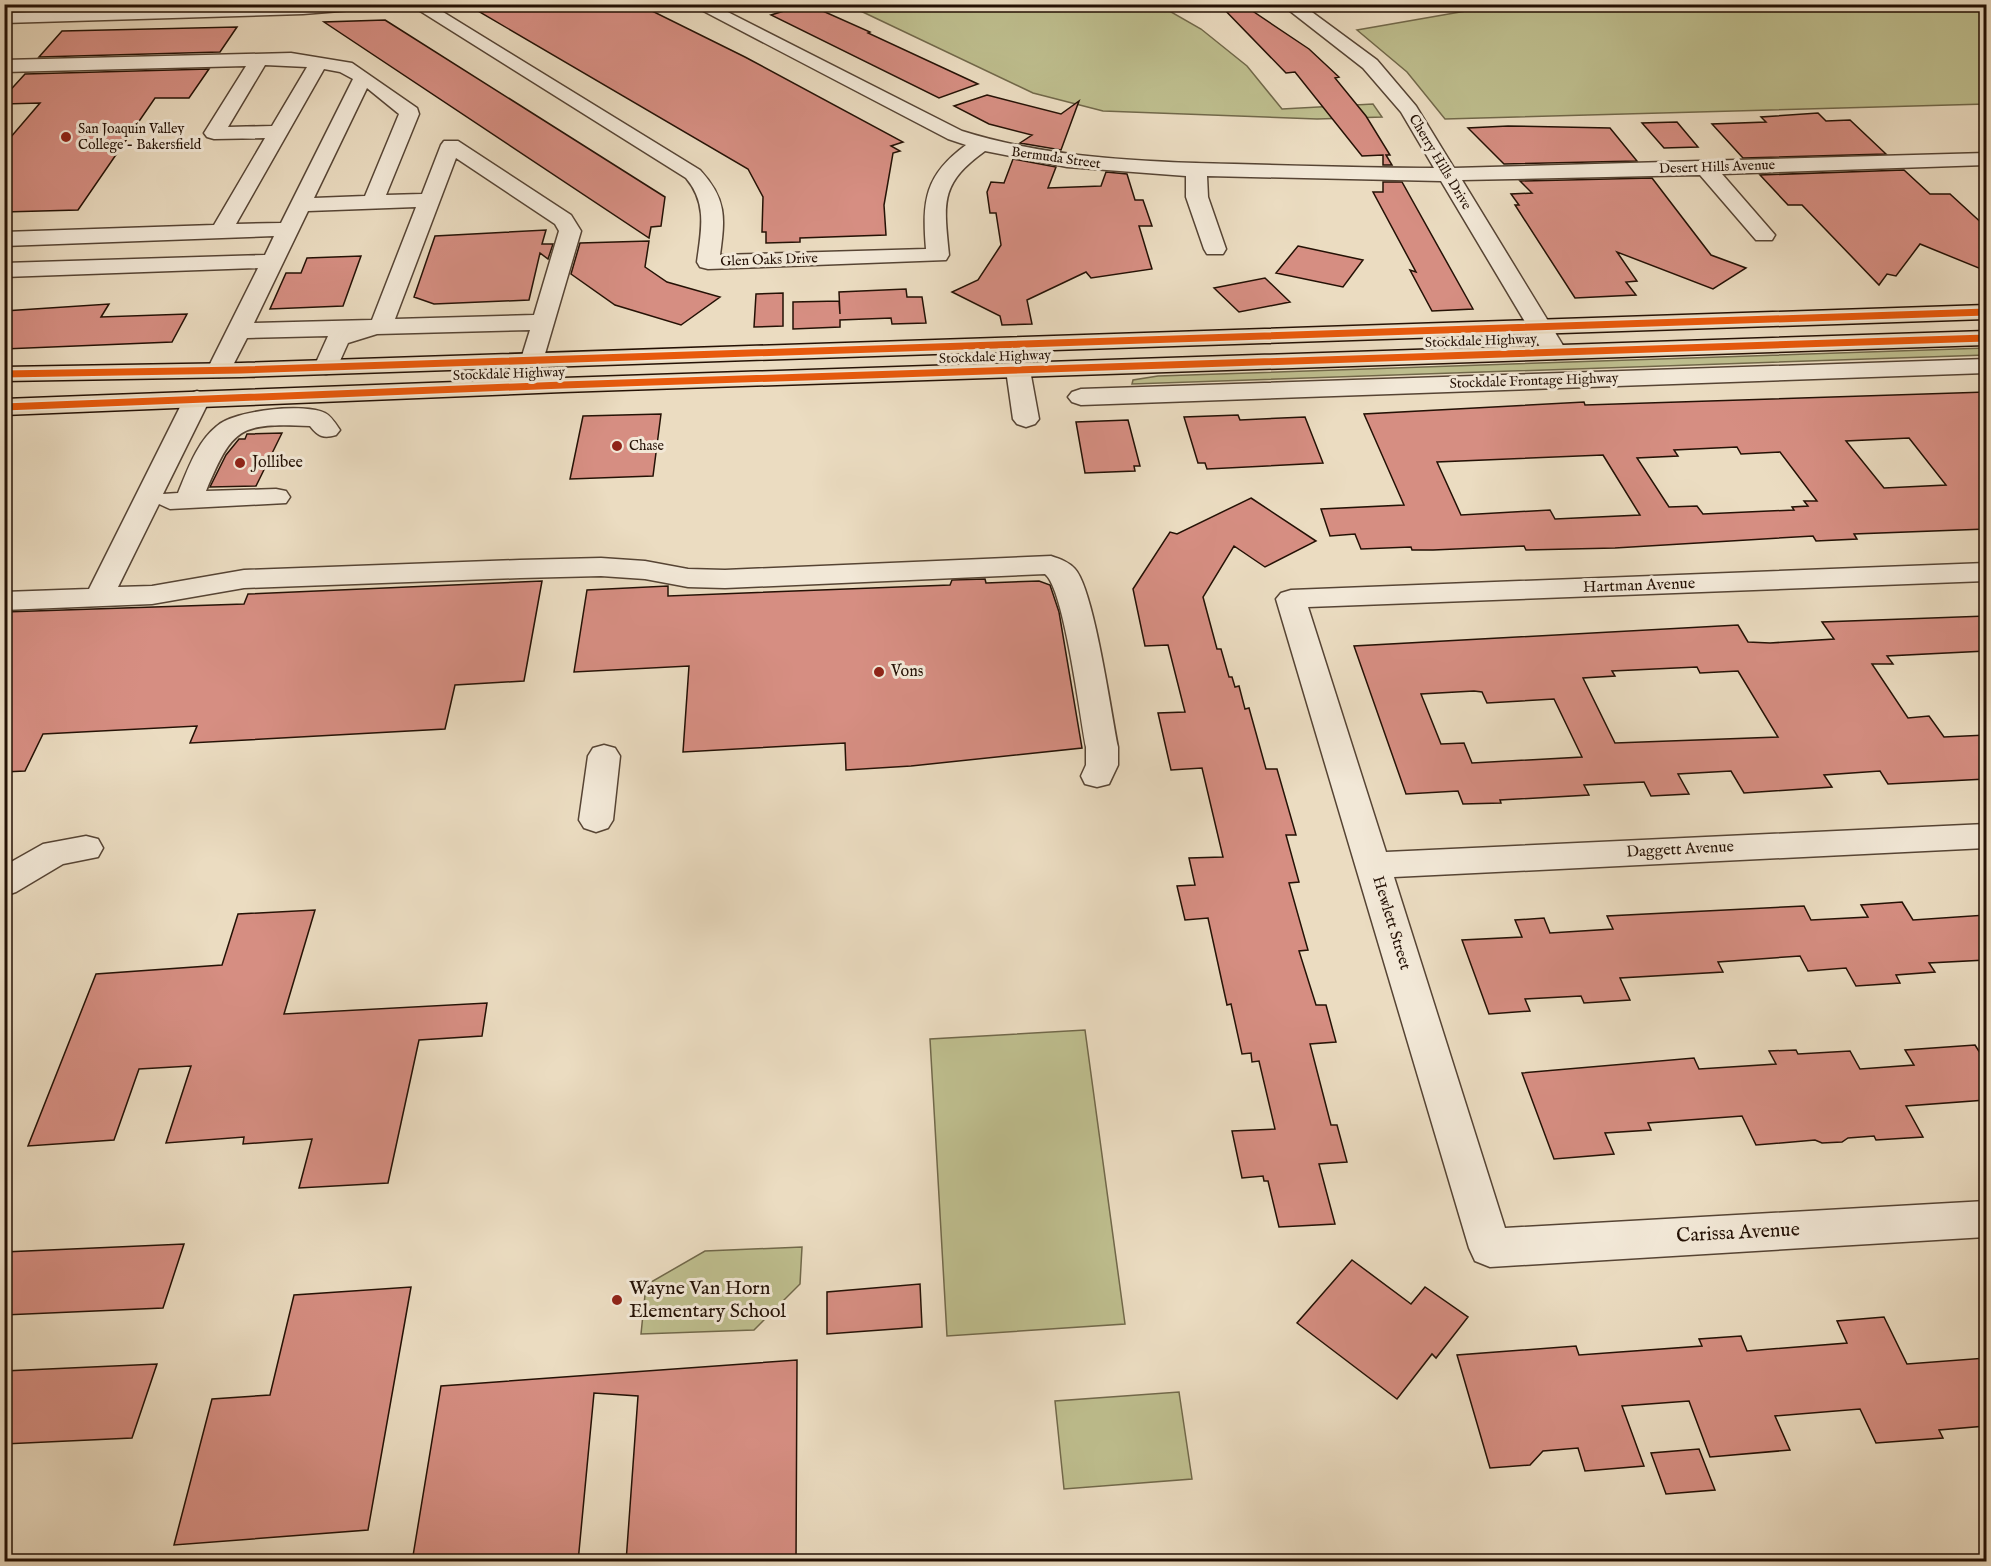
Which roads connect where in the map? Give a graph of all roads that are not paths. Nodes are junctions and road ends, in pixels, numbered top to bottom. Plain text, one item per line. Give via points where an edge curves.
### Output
1 (364, 4) edge
2 (417, 4) edge
3 (698, 4) edge
4 (1289, 4) edge
5 (30, 11) edge
6 (4, 18) edge
7 (259, 60) junction
8 (318, 63) junction
9 (4, 66) edge
10 (363, 77) junction
11 (278, 132) junction
12 (981, 144) junction
13 (1986, 159) edge
14 (1961, 160) junction
15 (1704, 167) junction
16 (1196, 169) junction
17 (1448, 175) junction
18 (1986, 183) edge
19 (430, 200) junction
20 (373, 202) junction
21 (301, 205) junction
22 (289, 229) junction
23 (221, 232) junction
24 (1764, 235) dead end
25 (4, 238) edge
26 (1215, 249) dead end
27 (273, 261) junction
28 (4, 270) edge
29 (1986, 312) edge
30 (381, 326) junction
31 (1540, 327) junction
32 (239, 330) junction
33 (1986, 338) edge
34 (538, 341) junction
35 (1555, 352) junction
36 (330, 357) junction
37 (1986, 366) edge
38 (219, 370) junction
39 (1018, 370) junction
40 (4, 374) edge
41 (1081, 397) dead end
42 (197, 399) junction
43 (4, 407) edge
44 (1026, 418) dead end
45 (327, 430) dead end
46 (276, 497) dead end
47 (188, 500) junction
48 (146, 502) junction
49 (1986, 572) edge
50 (99, 597) junction
51 (1291, 599) joint
52 (4, 601) edge
53 (604, 756) dead end
54 (1097, 776) dead end
55 (596, 820) dead end
56 (1986, 836) edge
57 (86, 848) dead end
58 (1373, 865) junction
59 (4, 883) edge
60 (1986, 1219) edge
61 (1490, 1248) joint

1 - 5 street via 303,9
2 - 12 street, Glen Oaks Drive via 693,174 711,196 714,209 708,262 938,255 934,210 940,183 949,169
3 - 12 street, Bermuda Street via 936,126
4 - 17 street, Cherry Hills Drive via 1346,43 1391,87
5 - 6 street
7 - 8 street
7 - 9 street
7 - 11 street via 214,133
8 - 10 street via 345,67
8 - 11 street
10 - 20 street via 407,108 409,114
10 - 21 street
11 - 23 street
12 - 16 street, Bermuda Street via 1065,162
13 - 14 street, Desert Hills Avenue
14 - 15 street, Desert Hills Avenue
14 - 18 street
15 - 17 street, Desert Hills Avenue
15 - 24 street
16 - 17 street, Bermuda Street
16 - 26 street via 1197,197
17 - 31 street, Cherry Hills Drive
19 - 20 street
19 - 30 street
19 - 34 street via 451,145 563,220 570,231
20 - 21 street
21 - 22 street
22 - 23 street
22 - 27 street
23 - 25 street
27 - 28 street
27 - 32 street
29 - 31 main road, Stockdale Highway
30 - 32 street
30 - 34 street
30 - 36 street via 338,338
31 - 34 main road, Stockdale Highway
31 - 35 street, Cherry Hills Drive
32 - 38 street
33 - 35 main road, Stockdale Highway
34 - 36 main road, Stockdale Highway
35 - 39 main road, Stockdale Highway
36 - 38 main road, Stockdale Highway
37 - 41 street, Stockdale Frontage Highway
38 - 40 main road, Stockdale Highway
39 - 42 main road, Stockdale Highway
39 - 44 street
42 - 43 main road, Stockdale Highway
42 - 48 street
45 - 47 street via 317,419 254,419 233,426 219,438
46 - 47 street
47 - 48 street
48 - 50 street
49 - 51 street, Hartman Avenue
50 - 52 street
50 - 54 street via 180,592 244,579 601,567 725,579 1051,566 1064,574 1075,604 1102,747 1102,765
51 - 58 street, Hewlett Street
53 - 55 street
56 - 58 street, Daggett Avenue
57 - 59 street via 55,853
58 - 61 street, Hewlett Street
60 - 61 street, Carissa Avenue

